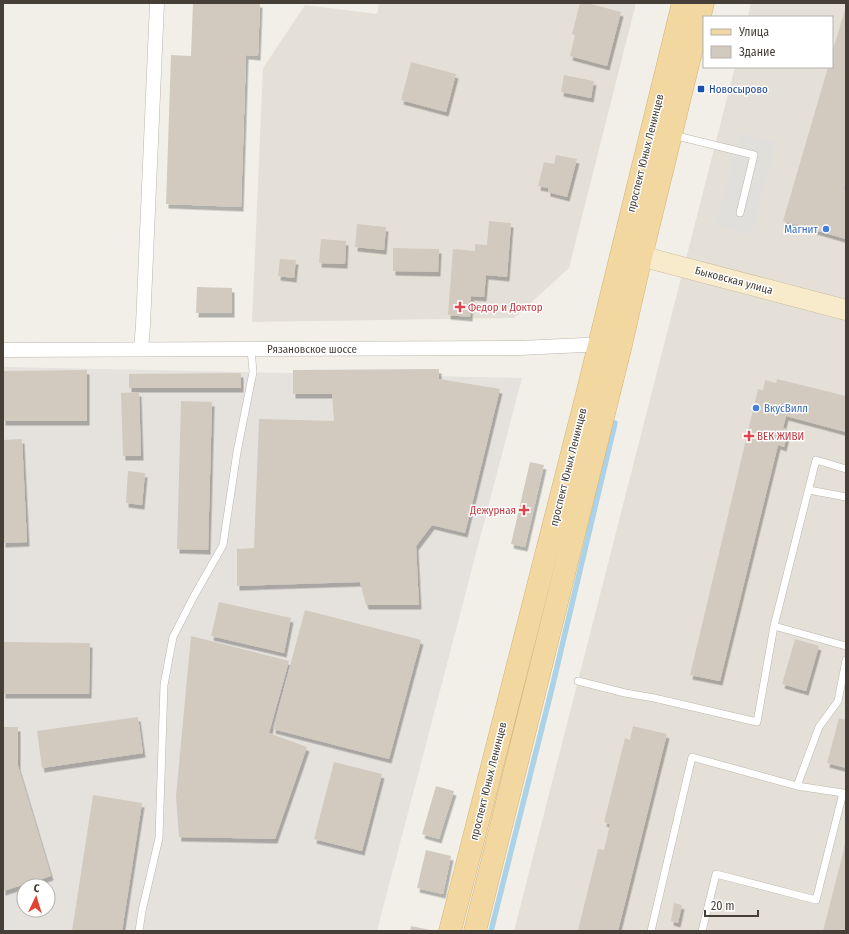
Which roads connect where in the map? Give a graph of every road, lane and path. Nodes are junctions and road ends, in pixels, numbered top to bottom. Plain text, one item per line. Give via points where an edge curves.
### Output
1 (157, 3) edge
2 (683, 3) edge
3 (703, 3) edge
4 (671, 135) junction
5 (740, 213) dead end
6 (631, 254) junction
7 (846, 310) edge
8 (599, 344) junction
9 (621, 345) junction
10 (141, 349) junction
11 (252, 349) junction
12 (3, 350) edge
13 (846, 469) edge
14 (809, 490) junction
15 (846, 497) edge
16 (774, 626) junction
17 (846, 646) edge
18 (846, 660) edge
19 (578, 682) dead end
20 (797, 786) junction
21 (844, 794) edge
22 (139, 931) edge
23 (450, 931) edge
24 (475, 931) edge
25 (651, 931) edge
26 (702, 931) edge

1 - 10 street
2 - 6 main road, проспект Юных Ленинцев
3 - 4 main road, проспект Юных Ленинцев
4 - 5 lane via 754,154
4 - 6 main road, проспект Юных Ленинцев
6 - 7 street, Быковская улица
6 - 8 main road, проспект Юных Ленинцев
6 - 9 main road, проспект Юных Ленинцев
8 - 9 street, Рязановское шоссе
8 - 11 street, Рязановское шоссе via 519,348
8 - 23 main road, проспект Юных Ленинцев
9 - 24 main road, проспект Юных Ленинцев
10 - 11 street, Рязановское шоссе
10 - 12 street, Рязановское шоссе
11 - 22 lane via 252,372 222,545 174,637 164,685 159,838
13 - 14 lane via 816,460
14 - 15 lane
14 - 16 lane
16 - 17 lane
16 - 19 lane via 757,722
18 - 20 lane via 838,701 819,728
20 - 21 lane
20 - 25 lane via 692,757
21 - 26 lane via 816,900 716,874

